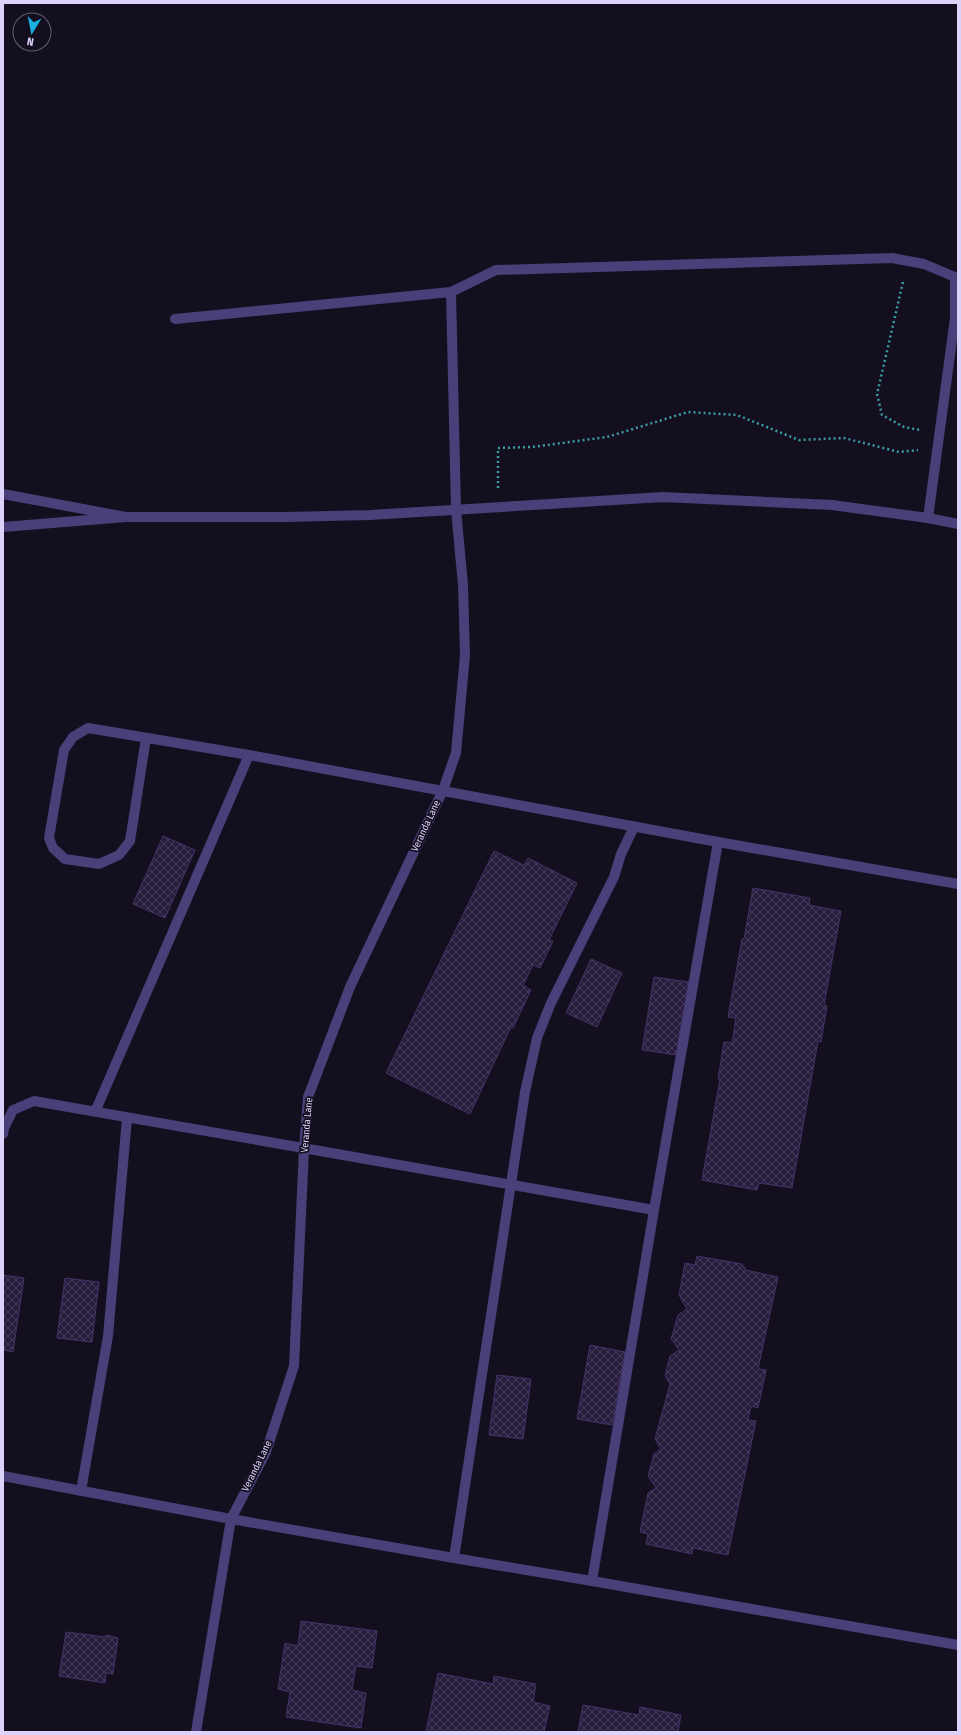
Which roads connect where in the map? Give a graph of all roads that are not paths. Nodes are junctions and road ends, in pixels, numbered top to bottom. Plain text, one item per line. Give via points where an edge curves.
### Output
1 (956, 278) edge
2 (451, 292) junction
3 (175, 319) dead end
4 (3, 494) edge
5 (456, 510) junction
6 (126, 517) junction
7 (928, 518) junction
8 (958, 524) edge
9 (3, 527) edge
10 (146, 738) junction
11 (249, 755) junction
12 (442, 790) junction
13 (634, 826) junction
14 (718, 842) junction
15 (958, 884) edge
16 (95, 1112) junction
17 (127, 1118) junction
18 (3, 1134) edge
19 (304, 1149) junction
20 (511, 1184) junction
21 (654, 1210) junction
22 (3, 1476) edge
23 (81, 1491) junction
24 (231, 1519) junction
25 (454, 1558) junction
26 (592, 1581) junction
27 (958, 1645) edge
28 (196, 1732) edge

1 - 2 street via 924,264 892,258 496,270
1 - 7 street via 956,318
2 - 3 street
2 - 5 street, Veranda Lane
4 - 6 street
5 - 6 street via 370,515
5 - 7 street via 663,497 832,506
5 - 12 street, Veranda Lane via 463,585 465,655 456,753
6 - 9 street
7 - 8 street
10 - 10 street via 88,728 73,737 64,750 49,838 53,848 65,859 99,864 118,855 130,841
10 - 11 street
11 - 12 street
11 - 16 street
12 - 13 street
12 - 19 street, Veranda Lane via 348,994 308,1097
13 - 14 street
13 - 20 street via 614,877 551,1003 537,1038 525,1092
14 - 15 street
14 - 21 street
16 - 17 street
16 - 18 street via 34,1101 14,1110
17 - 19 street
17 - 23 street via 108,1336
19 - 20 street
19 - 24 street, Veranda Lane via 294,1366 266,1452
20 - 21 street
20 - 25 street
21 - 26 street
22 - 23 street
23 - 24 street
24 - 25 street
24 - 28 street, Veranda Lane
25 - 26 street
26 - 27 street

